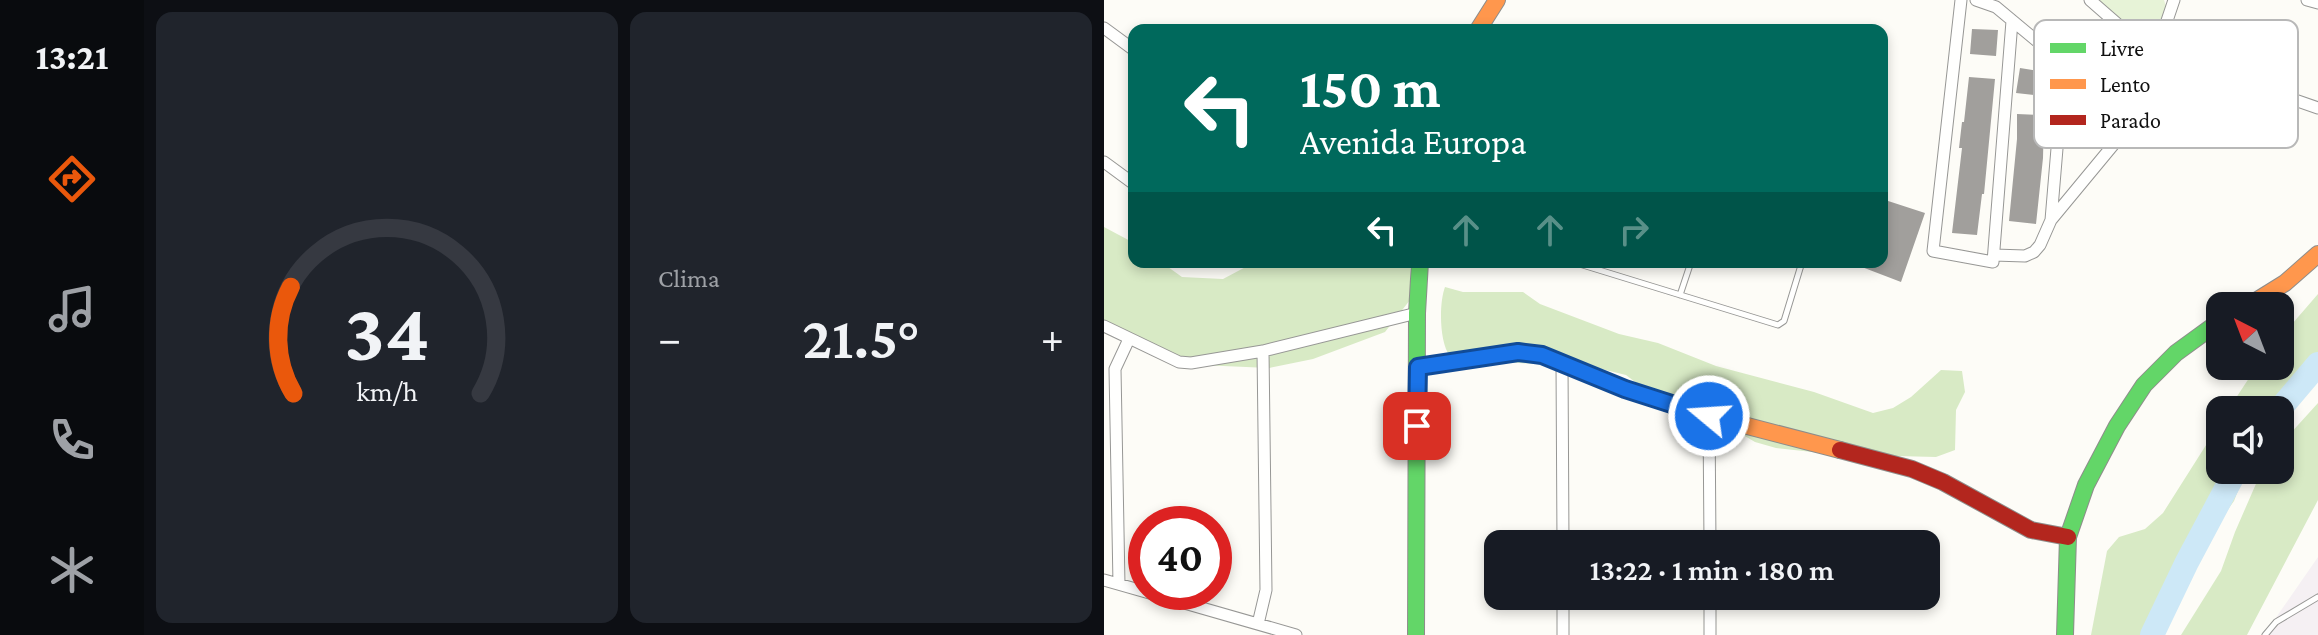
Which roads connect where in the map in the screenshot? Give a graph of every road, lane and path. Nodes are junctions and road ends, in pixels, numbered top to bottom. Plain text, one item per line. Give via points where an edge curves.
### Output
1 (1497, 0) edge
2 (1961, 0) edge
3 (1976, 0) edge
4 (2090, 0) edge
5 (2174, 0) edge
6 (2307, 0) edge
7 (2318, 3) edge
8 (2113, 20) edge
9 (2167, 20) edge
10 (2012, 21) junction
11 (1482, 24) edge
12 (1104, 28) edge
13 (2034, 40) edge
14 (1128, 46) edge
15 (2298, 101) edge
16 (2318, 108) edge
17 (2057, 148) edge
18 (2111, 148) edge
19 (1104, 162) edge
20 (1128, 180) edge
21 (2051, 220) junction
22 (2318, 254) edge
23 (1994, 255) junction
24 (1420, 268) edge
25 (1592, 268) edge
26 (1689, 268) edge
27 (1800, 268) edge
28 (2273, 292) edge
29 (1680, 295) junction
30 (1417, 313) junction
31 (1104, 326) edge
32 (2206, 331) edge
33 (1129, 339) junction
34 (1263, 351) junction
35 (1562, 363) junction
36 (1418, 367) junction
37 (1709, 416) junction
38 (1563, 530) edge
39 (1710, 530) edge
40 (2068, 537) junction
41 (1104, 580) edge
42 (1119, 584) junction
43 (1128, 587) edge
44 (2318, 597) edge
45 (1209, 610) edge
46 (1563, 610) edge
47 (1710, 610) edge
48 (1258, 624) junction
49 (1296, 635) edge
50 (1416, 635) edge
51 (1563, 635) edge
52 (1695, 635) edge
53 (1710, 635) edge
54 (2065, 635) edge
55 (2265, 635) edge

1 - 11 street
2 - 23 street via 1933,251 1993,262
3 - 10 street via 1996,7
4 - 8 street
5 - 9 street
6 - 7 street
10 - 13 street
10 - 23 street
12 - 14 street
15 - 16 street
17 - 21 street
18 - 21 street
19 - 20 street
21 - 23 street via 2034,252
22 - 28 street
24 - 30 street
25 - 29 lane
26 - 29 lane
27 - 29 lane via 1778,325
30 - 34 street
30 - 36 street
31 - 33 street
32 - 40 street via 2144,385 2086,485
33 - 34 street via 1179,362
33 - 42 street via 1115,369
34 - 48 street via 1266,590
35 - 36 street via 1518,352
35 - 37 street
35 - 38 street
36 - 50 street
37 - 39 street
37 - 40 street via 1912,469 2031,530
40 - 54 street
41 - 42 street
42 - 43 street
44 - 55 lane via 2276,622
45 - 48 street
46 - 51 street
47 - 53 street
48 - 49 street
52 - 53 street

